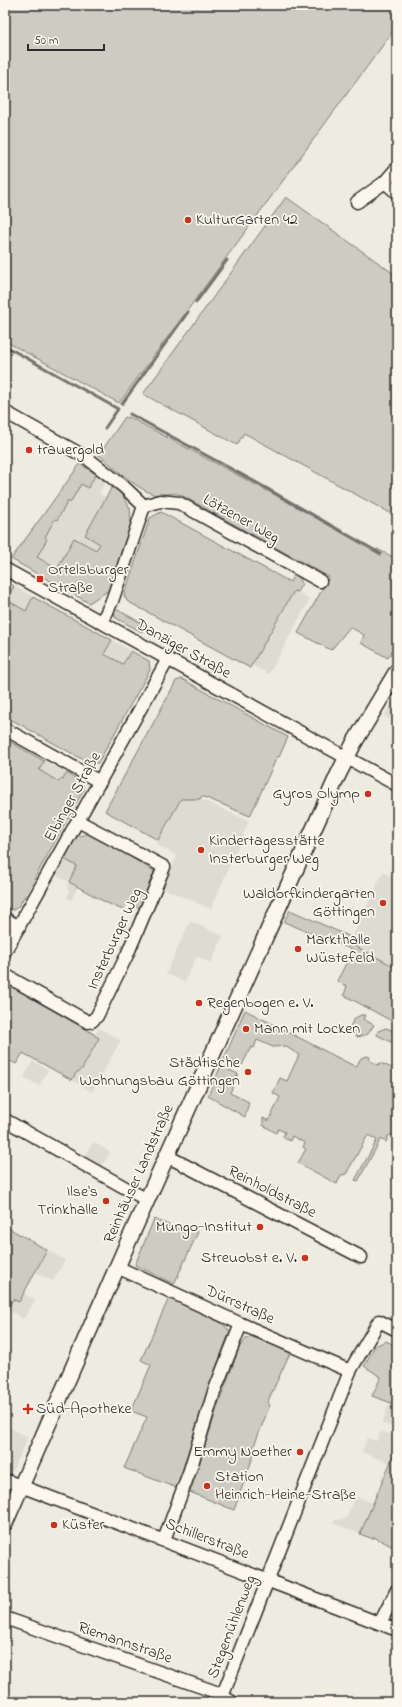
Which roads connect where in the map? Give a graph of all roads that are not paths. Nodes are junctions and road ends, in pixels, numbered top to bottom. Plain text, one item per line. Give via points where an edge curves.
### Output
1 (397, 168) edge
2 (386, 182) junction
3 (397, 193) edge
4 (357, 202) dead end
5 (5, 412) edge
6 (144, 506) junction
7 (5, 569) edge
8 (320, 581) dead end
9 (102, 622) junction
10 (168, 659) junction
11 (397, 671) edge
12 (5, 729) edge
13 (346, 758) junction
14 (100, 782) junction
15 (397, 785) edge
16 (78, 821) junction
17 (5, 919) edge
18 (19, 927) junction
19 (5, 952) edge
20 (5, 975) edge
21 (5, 1120) edge
22 (167, 1156) junction
23 (147, 1200) junction
24 (361, 1257) dead end
25 (117, 1267) junction
26 (241, 1324) junction
27 (397, 1330) edge
28 (350, 1371) junction
29 (5, 1480) edge
30 (21, 1487) junction
31 (5, 1523) edge
32 (164, 1540) junction
33 (267, 1579) junction
34 (397, 1590) edge
35 (5, 1618) edge
36 (380, 1623) junction
37 (397, 1630) edge
38 (225, 1700) edge

1 - 2 street
2 - 3 street
2 - 4 street
5 - 6 street via 87,458
6 - 8 street, Lötzener Weg via 160,501 179,503
6 - 9 street via 112,601
7 - 9 street, Danziger Straße
9 - 10 street, Danziger Straße
10 - 13 street, Danziger Straße
10 - 14 street, Elbinger Straße
11 - 13 main road, Reinhäuser Landstraße
12 - 14 street
13 - 15 street, Danziger Straße
13 - 22 main road, Reinhäuser Landstraße
14 - 16 street, Elbinger Straße
16 - 18 street, Elbinger Straße
16 - 20 street, Insterburger Weg via 164,867 127,955 97,1016 88,1022
17 - 18 street
18 - 19 street, Elbinger Straße
21 - 23 street
22 - 23 main road, Reinhäuser Landstraße
22 - 24 street, Reinholdstraße
23 - 25 main road, Reinhäuser Landstraße
25 - 26 street, Dürrstraße
25 - 30 main road, Reinhäuser Landstraße
26 - 28 street, Dürrstraße
26 - 32 street via 214,1392 190,1470
27 - 28 street, Stegemühlenweg via 379,1321
28 - 33 street, Stegemühlenweg
29 - 30 street, Schillerstraße
30 - 31 main road, Reinhäuser Landstraße
30 - 32 street, Schillerstraße
32 - 33 street, Schillerstraße
33 - 36 street, Schillerstraße
33 - 38 street, Stegemühlenweg
34 - 36 street
35 - 38 street, Riemannstraße
36 - 37 street, Schillerstraße

